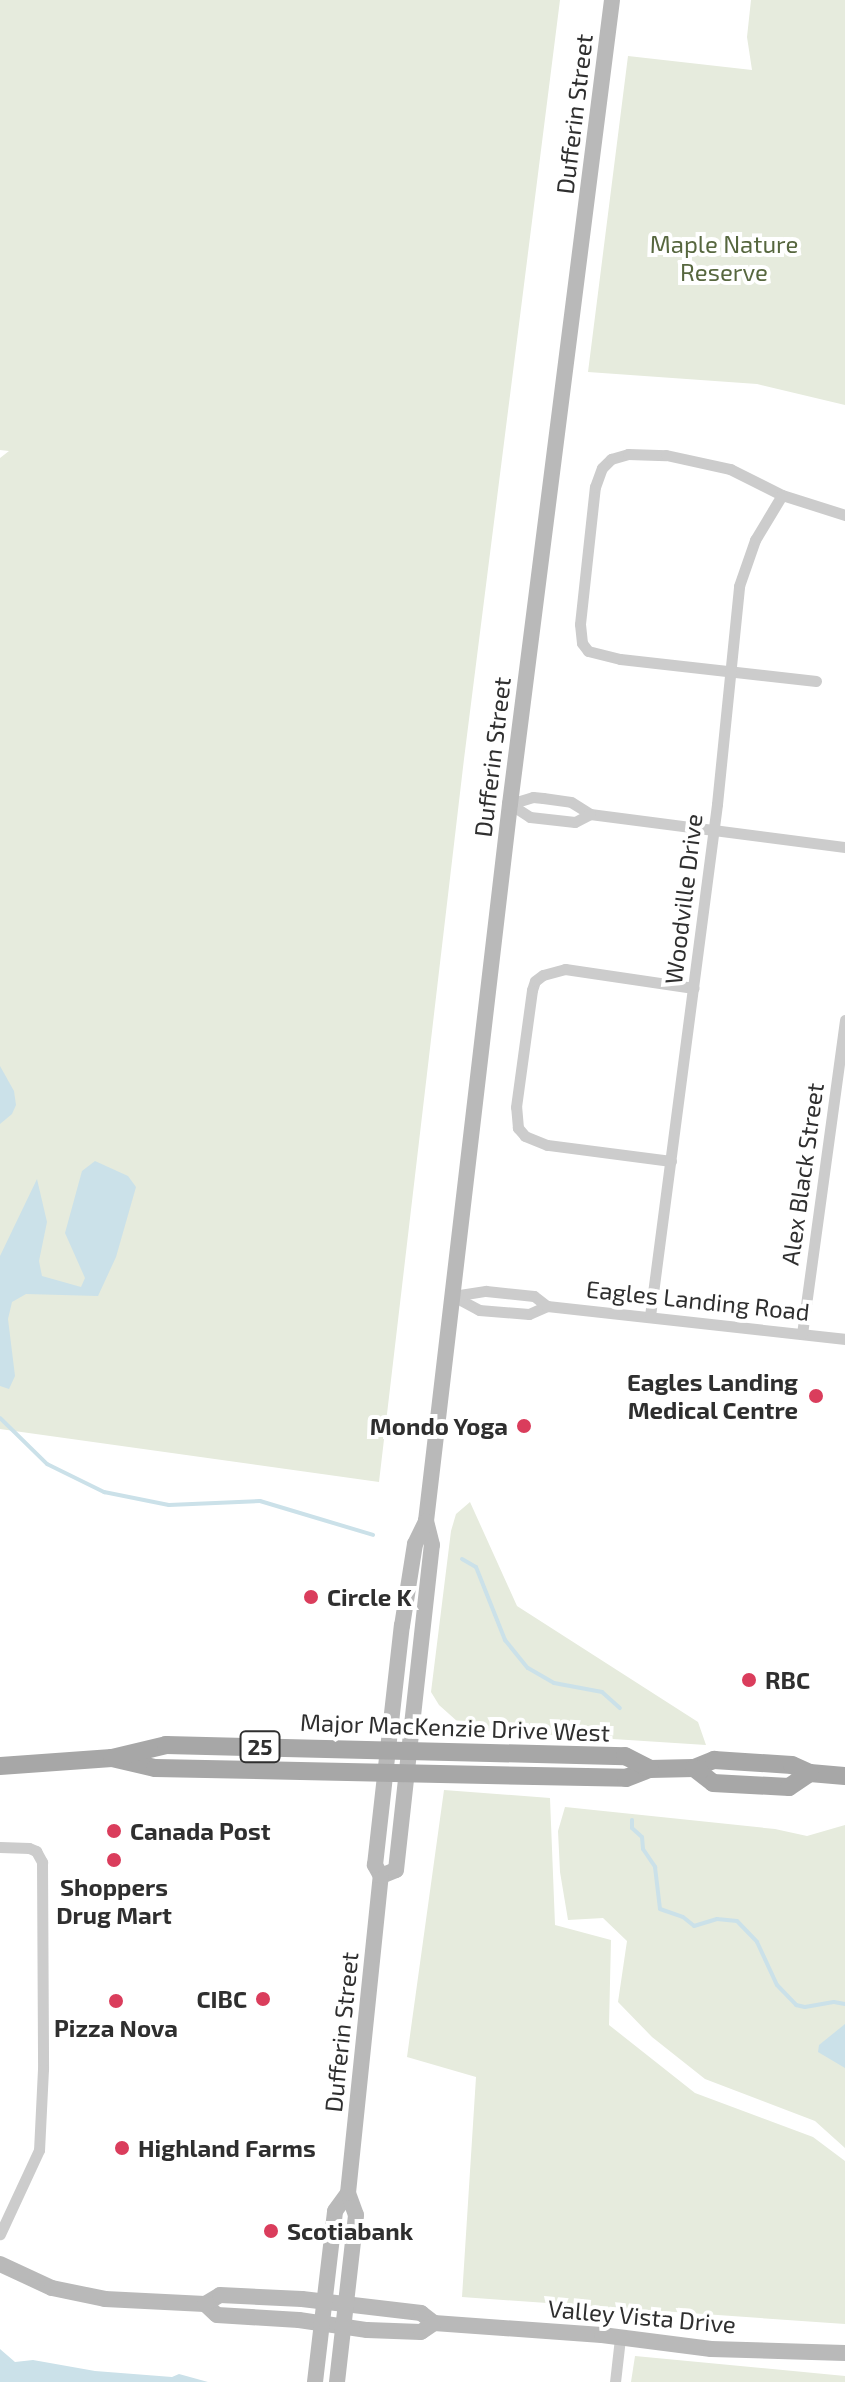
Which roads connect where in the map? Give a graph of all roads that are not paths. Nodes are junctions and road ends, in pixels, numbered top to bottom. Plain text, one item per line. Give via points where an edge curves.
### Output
1 (612, 0) edge
2 (782, 495) junction
3 (845, 515) edge
4 (730, 670) junction
5 (816, 681) dead end
6 (510, 804) junction
7 (590, 814) junction
8 (714, 829) junction
9 (845, 847) edge
10 (694, 988) junction
11 (845, 1020) edge
12 (671, 1161) junction
13 (453, 1296) junction
14 (547, 1306) junction
15 (650, 1316) junction
16 (802, 1334) junction
17 (845, 1339) edge
18 (426, 1521) junction
19 (388, 1749) junction
20 (409, 1750) junction
21 (112, 1758) junction
22 (0, 1766) edge
23 (650, 1769) junction
24 (385, 1771) junction
25 (407, 1771) junction
26 (845, 1776) edge
27 (0, 1847) edge
28 (381, 1876) junction
29 (348, 2193) junction
30 (0, 2234) edge
31 (0, 2264) edge
32 (324, 2303) junction
33 (205, 2304) junction
34 (345, 2306) junction
35 (322, 2323) junction
36 (434, 2323) junction
37 (343, 2326) junction
38 (620, 2338) junction
39 (845, 2353) edge
40 (315, 2382) edge
41 (337, 2382) edge
42 (615, 2382) edge

1 - 6 main road, Dufferin Street
2 - 3 street
2 - 4 street, Woodville Drive via 755,540 739,586
2 - 4 street via 730,469 666,455 611,459 595,487 582,643 588,651 620,659
4 - 5 street
4 - 8 street, Woodville Drive
6 - 7 street via 536,797 571,802
6 - 7 street via 534,818 575,822
6 - 13 main road, Dufferin Street
7 - 8 street
8 - 9 street
8 - 10 street, Woodville Drive
10 - 12 street, Woodville Drive
10 - 12 street via 565,969 543,975 532,990 516,1107 518,1128 547,1145
11 - 16 street, Alex Black Street
12 - 15 street, Woodville Drive
13 - 14 street, Eagles Landing Road via 498,1292 534,1296
13 - 14 street, Eagles Landing Road via 479,1310 529,1314
13 - 18 main road, Dufferin Street
14 - 15 street, Eagles Landing Road
15 - 16 street, Eagles Landing Road
16 - 17 street, Eagles Landing Road
18 - 19 main road, Dufferin Street via 415,1544
18 - 20 main road, Dufferin Street via 432,1545
19 - 20 main road, Major MacKenzie Drive West / 25
19 - 21 main road, Major MacKenzie Drive West / 25 via 166,1745
19 - 24 main road, Dufferin Street
20 - 23 main road, Major MacKenzie Drive West / 25 via 625,1756
20 - 25 main road, Dufferin Street
21 - 22 main road, Major MacKenzie Drive West / 25
21 - 24 main road, Major MacKenzie Drive West / 25 via 155,1768
23 - 25 main road, Major MacKenzie Drive West / 25 via 626,1778
23 - 26 main road, Major MacKenzie Drive West / 25 via 694,1768 714,1760 792,1765 810,1773
24 - 25 main road, Major MacKenzie Drive West / 25
24 - 28 main road, Dufferin Street via 375,1865
25 - 28 main road, Dufferin Street via 396,1870
27 - 30 street via 29,1848 42,1862 43,2069 39,2150
28 - 29 main road, Dufferin Street
29 - 32 main road, Dufferin Street via 335,2211
29 - 34 main road, Dufferin Street via 356,2215
31 - 33 main road via 52,2288 86,2296
32 - 33 main road, Valley Vista Drive via 220,2295
32 - 34 main road, Valley Vista Drive
32 - 35 main road, Dufferin Street
33 - 35 main road, Valley Vista Drive via 217,2315
34 - 36 main road, Valley Vista Drive via 421,2313
34 - 37 main road, Dufferin Street
35 - 37 main road, Valley Vista Drive
35 - 40 main road, Dufferin Street
36 - 37 main road, Valley Vista Drive via 421,2332
36 - 38 main road, Valley Vista Drive
37 - 41 main road, Dufferin Street
38 - 39 main road, Valley Vista Drive via 711,2349
38 - 42 street

